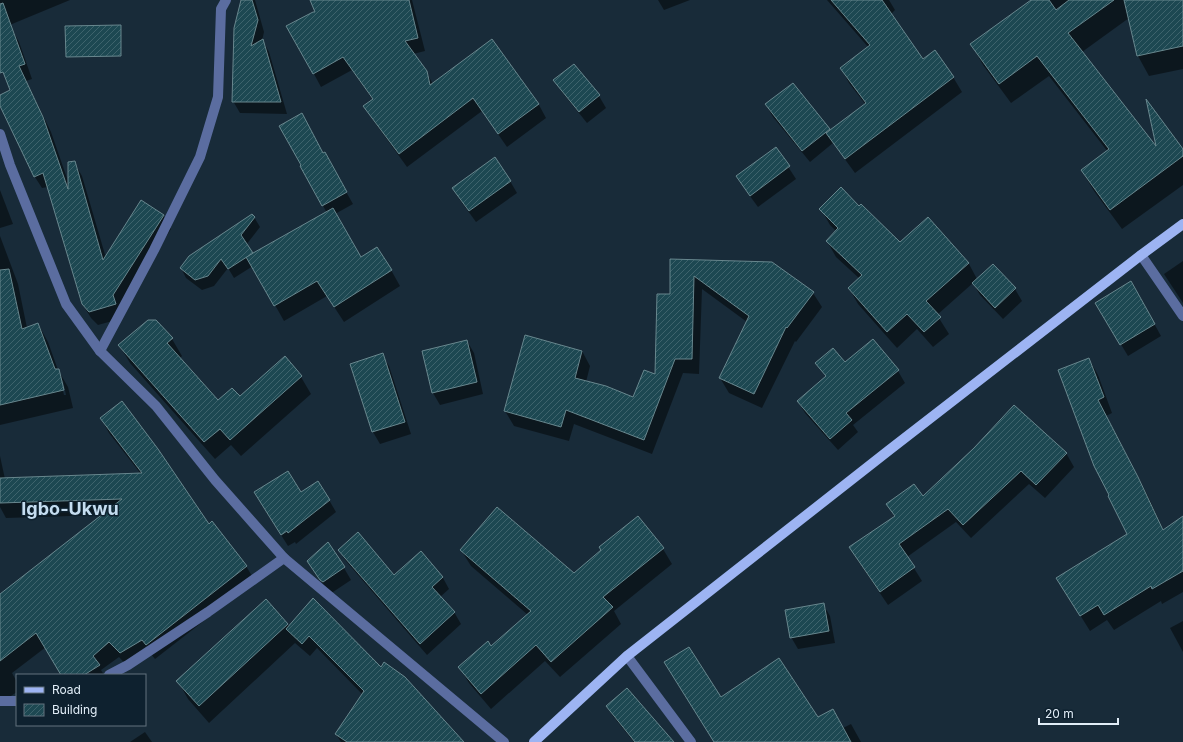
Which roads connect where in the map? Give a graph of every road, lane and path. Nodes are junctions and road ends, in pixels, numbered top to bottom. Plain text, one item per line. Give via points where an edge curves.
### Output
1 (226, 0) edge
2 (0, 134) edge
3 (1183, 224) edge
4 (1141, 255) junction
5 (1183, 316) edge
6 (100, 351) junction
7 (284, 558) junction
8 (627, 656) junction
9 (111, 674) edge
10 (16, 700) edge
11 (0, 701) edge
12 (504, 742) edge
13 (534, 742) edge
14 (691, 742) edge

1 - 6 street via 221,9 218,97 200,157
2 - 6 street via 66,304
3 - 4 main road
4 - 5 street
4 - 8 main road
6 - 7 street via 156,406 215,480
7 - 9 street via 208,612
7 - 12 street
8 - 13 main road
8 - 14 street
10 - 11 street

